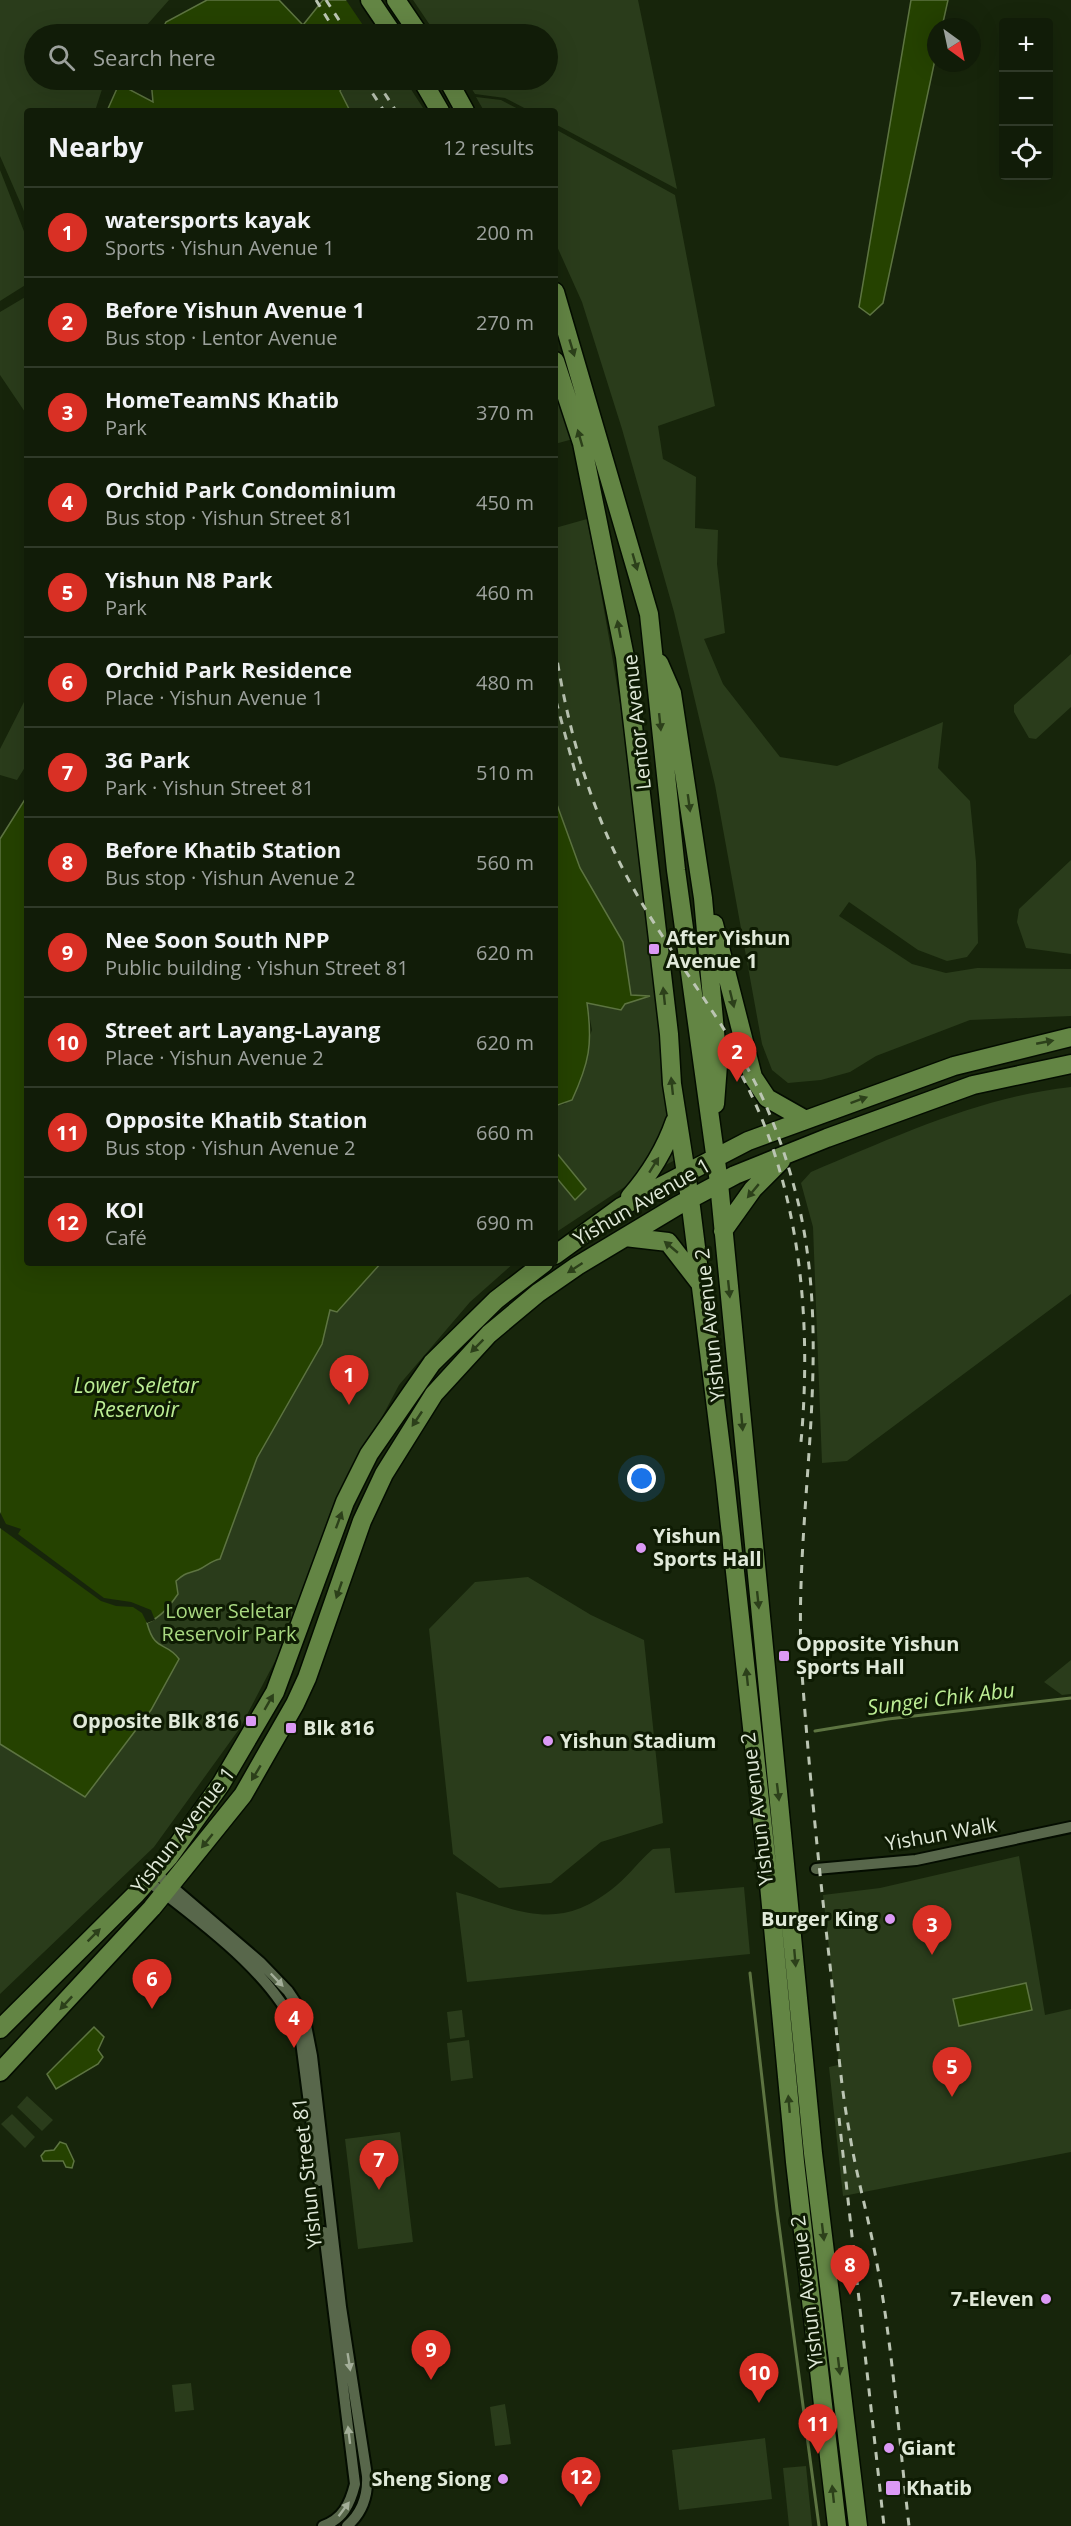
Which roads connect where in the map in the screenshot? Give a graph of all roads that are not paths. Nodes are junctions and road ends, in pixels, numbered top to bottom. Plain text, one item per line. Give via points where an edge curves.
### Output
1 (370, 0) edge
2 (397, 1) edge
3 (386, 24) edge
4 (412, 24) edge
5 (428, 90) edge
6 (453, 90) edge
7 (438, 108) edge
8 (463, 108) edge
9 (558, 302) edge
10 (558, 370) edge
11 (651, 643) junction
12 (694, 840) junction
13 (1071, 1037) edge
14 (1071, 1064) edge
15 (676, 1116) junction
16 (804, 1119) junction
17 (712, 1130) junction
18 (787, 1155) junction
19 (716, 1157) junction
20 (685, 1172) junction
21 (719, 1183) junction
22 (690, 1199) junction
23 (621, 1207) junction
24 (723, 1231) junction
25 (625, 1237) junction
26 (558, 1253) edge
27 (540, 1266) edge
28 (702, 1285) junction
29 (496, 1300) junction
30 (521, 1308) junction
31 (1071, 1827) edge
32 (816, 1869) dead end
33 (152, 1877) junction
34 (168, 1889) junction
35 (0, 2030) edge
36 (21, 2050) junction
37 (0, 2060) edge
38 (0, 2072) edge
39 (818, 2191) junction
40 (798, 2193) junction
41 (323, 2526) edge
42 (347, 2526) edge
43 (837, 2526) edge
44 (858, 2526) edge

1 - 3 main road
2 - 4 main road
5 - 7 main road
6 - 8 main road
9 -> 11 main road, Lentor Avenue via 646,604
15 -> 10 main road, Lentor Avenue via 625,657 582,443
11 -> 12 main road via 672,693
11 -> 17 main road, Lentor Avenue via 690,985
12 -> 16 main road via 753,1077 767,1098
12 - 17 main road via 718,1065
16 -> 13 main road, Yishun Avenue 1 via 954,1066
14 - 18 main road, Yishun Avenue 1 via 973,1085
15 - 20 main road, Lentor Avenue
23 -> 15 main road via 654,1167
16 - 19 main road, Yishun Avenue 1
17 - 19 main road, Lentor Avenue
18 - 21 main road, Yishun Avenue 1
18 -> 24 main road via 753,1189
19 - 20 main road, Yishun Avenue 1
19 - 21 main road, Yishun Avenue 2
20 - 22 main road, Lentor Avenue
20 - 23 main road, Yishun Avenue 1
21 - 22 main road, Yishun Avenue 1
21 - 24 main road, Yishun Avenue 2
22 - 25 main road, Yishun Avenue 1
22 - 28 main road, Yishun Avenue 2
23 - 26 main road, Yishun Avenue 1
24 -> 39 main road, Yishun Avenue 2
28 -> 25 main road via 668,1242
25 -> 30 main road, Yishun Avenue 1 via 577,1266
27 - 29 main road, Yishun Avenue 1
40 -> 28 main road, Yishun Avenue 2 via 768,1866
29 - 30 main road via 521,1291 525,1298
33 -> 29 main road, Yishun Avenue 1 via 221,1784 275,1692 345,1503 369,1454 432,1363
30 -> 34 main road, Yishun Avenue 1 via 464,1359 434,1394 401,1444 362,1521 295,1704 243,1796
31 - 32 street, Yishun Walk via 916,1860
33 - 34 street, Yishun Street 81
35 -> 33 main road, Yishun Avenue 1
34 -> 36 main road, Yishun Avenue 1
41 -> 34 street, Yishun Street 81 via 342,2514 355,2484 301,2041 295,2021 278,1996
34 -> 42 street, Yishun Street 81 via 260,1962 288,1991 304,2015 338,2289 367,2476 362,2508
36 - 37 main road
36 - 38 main road, Yishun Avenue 1
39 - 40 main road via 816,2201 808,2206
39 -> 44 main road, Yishun Avenue 2
43 -> 40 main road, Yishun Avenue 2

